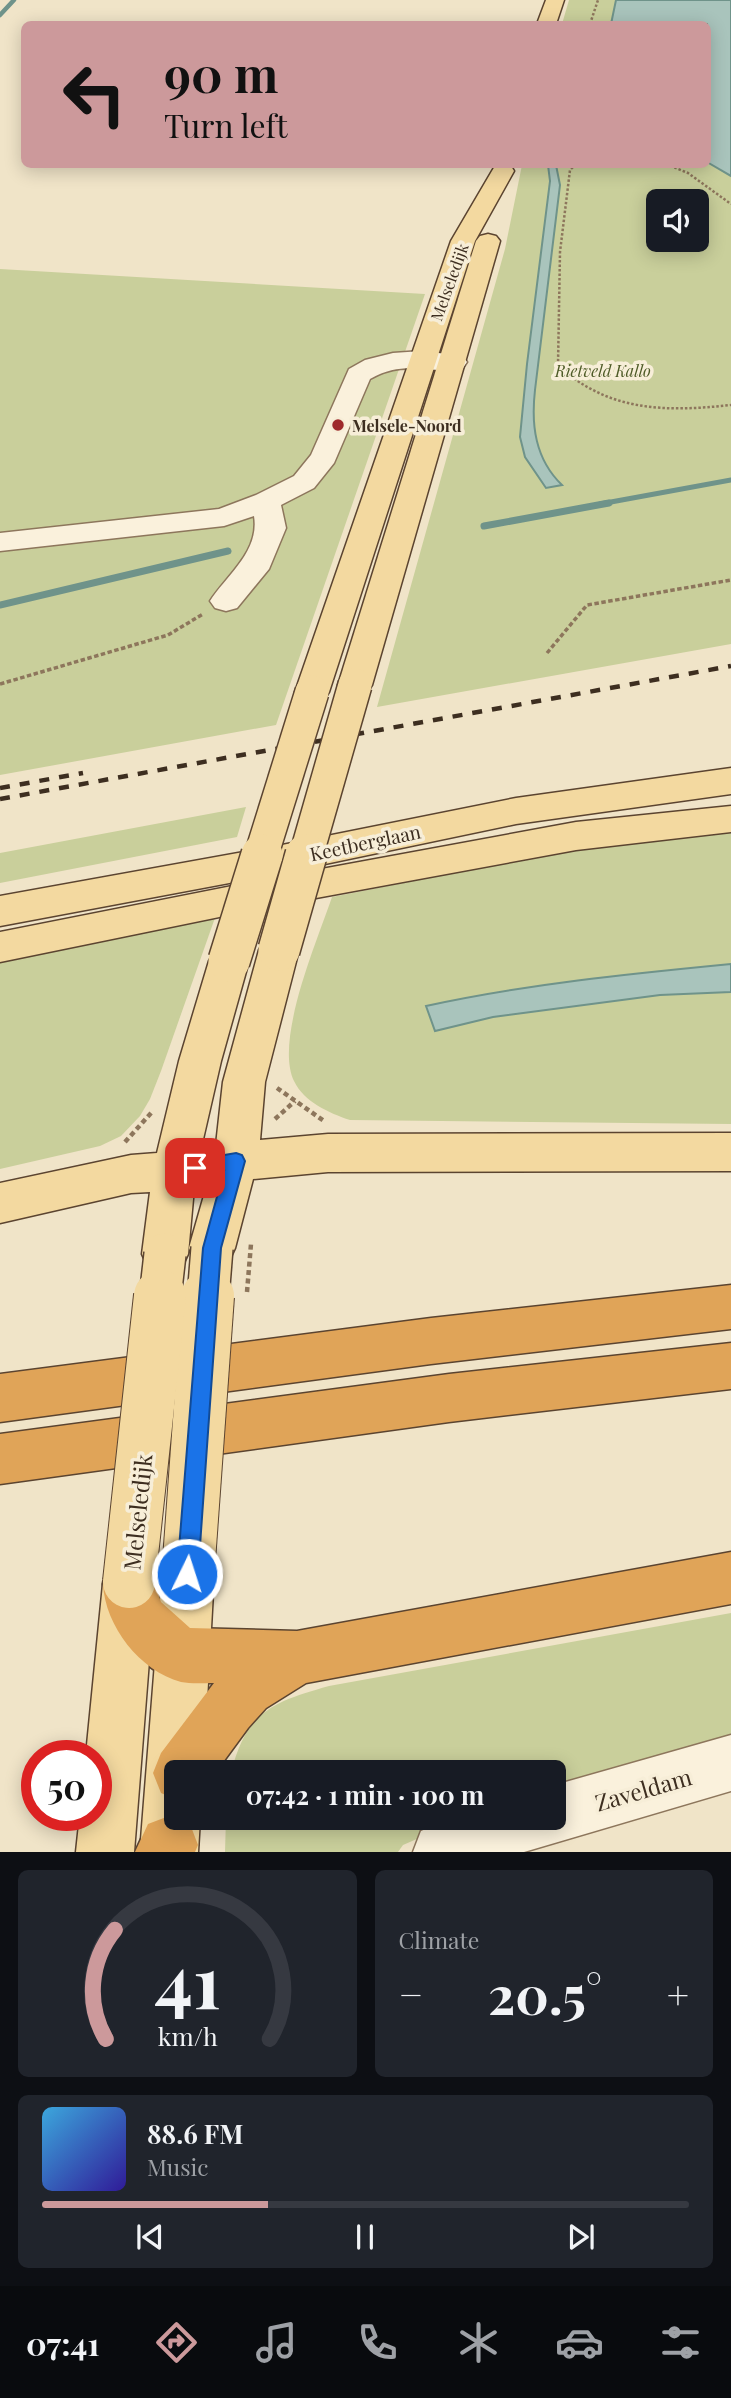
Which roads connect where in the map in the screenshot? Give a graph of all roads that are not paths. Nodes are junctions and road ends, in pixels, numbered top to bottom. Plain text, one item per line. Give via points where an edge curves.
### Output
1 (555, 0) edge
2 (548, 21) edge
3 (504, 168) edge
4 (422, 359) junction
5 (454, 362) junction
6 (266, 501) junction
7 (0, 542) edge
8 (226, 601) road end
9 (731, 781) edge
10 (731, 819) edge
11 (0, 911) edge
12 (0, 947) edge
13 (241, 1116) junction
14 (731, 1152) edge
15 (328, 1153) junction
16 (236, 1161) junction
17 (174, 1172) junction
18 (0, 1203) edge
19 (212, 1248) junction
20 (731, 1307) edge
21 (731, 1366) edge
22 (0, 1398) edge
23 (0, 1460) edge
24 (731, 1578) edge
25 (129, 1582) junction
26 (182, 1655) junction
27 (298, 1658) junction
28 (178, 1760) edge
29 (190, 1760) edge
30 (731, 1763) edge
31 (566, 1811) edge
32 (170, 1830) edge
33 (501, 1830) edge
34 (167, 1850) edge
35 (104, 1852) edge
36 (442, 1852) edge

1 - 2 main road
3 - 4 main road, Melseledijk via 463,241
3 - 5 main road, Melseledijk
4 - 5 street
4 - 6 street via 374,366 358,376 324,457 304,482
4 - 17 main road, Melseledijk, bridge via 229,961
5 - 13 main road, Melseledijk, bridge via 279,950 244,1082
6 - 7 street via 224,517
6 - 8 street via 271,528 254,569
9 - 11 main road, Keetberglaan via 516,811
10 - 12 main road, Keetberglaan via 576,836
13 - 15 main road via 265,1131
13 - 16 main road, Melseledijk
14 - 15 main road
15 - 16 main road
16 - 17 main road
16 - 19 main road
17 - 18 main road via 131,1174
17 - 19 main road via 200,1192
17 - 25 main road, Melseledijk, bridge
19 - 26 main road, bridge
20 - 22 highway
21 - 23 highway via 449,1398
24 - 27 highway
25 - 26 highway via 138,1617
25 - 35 main road, Melseledijk
26 - 27 highway
26 - 28 main road
27 - 29 highway via 247,1689
30 - 31 street, Zaveldam
32 - 34 main road
33 - 36 street

